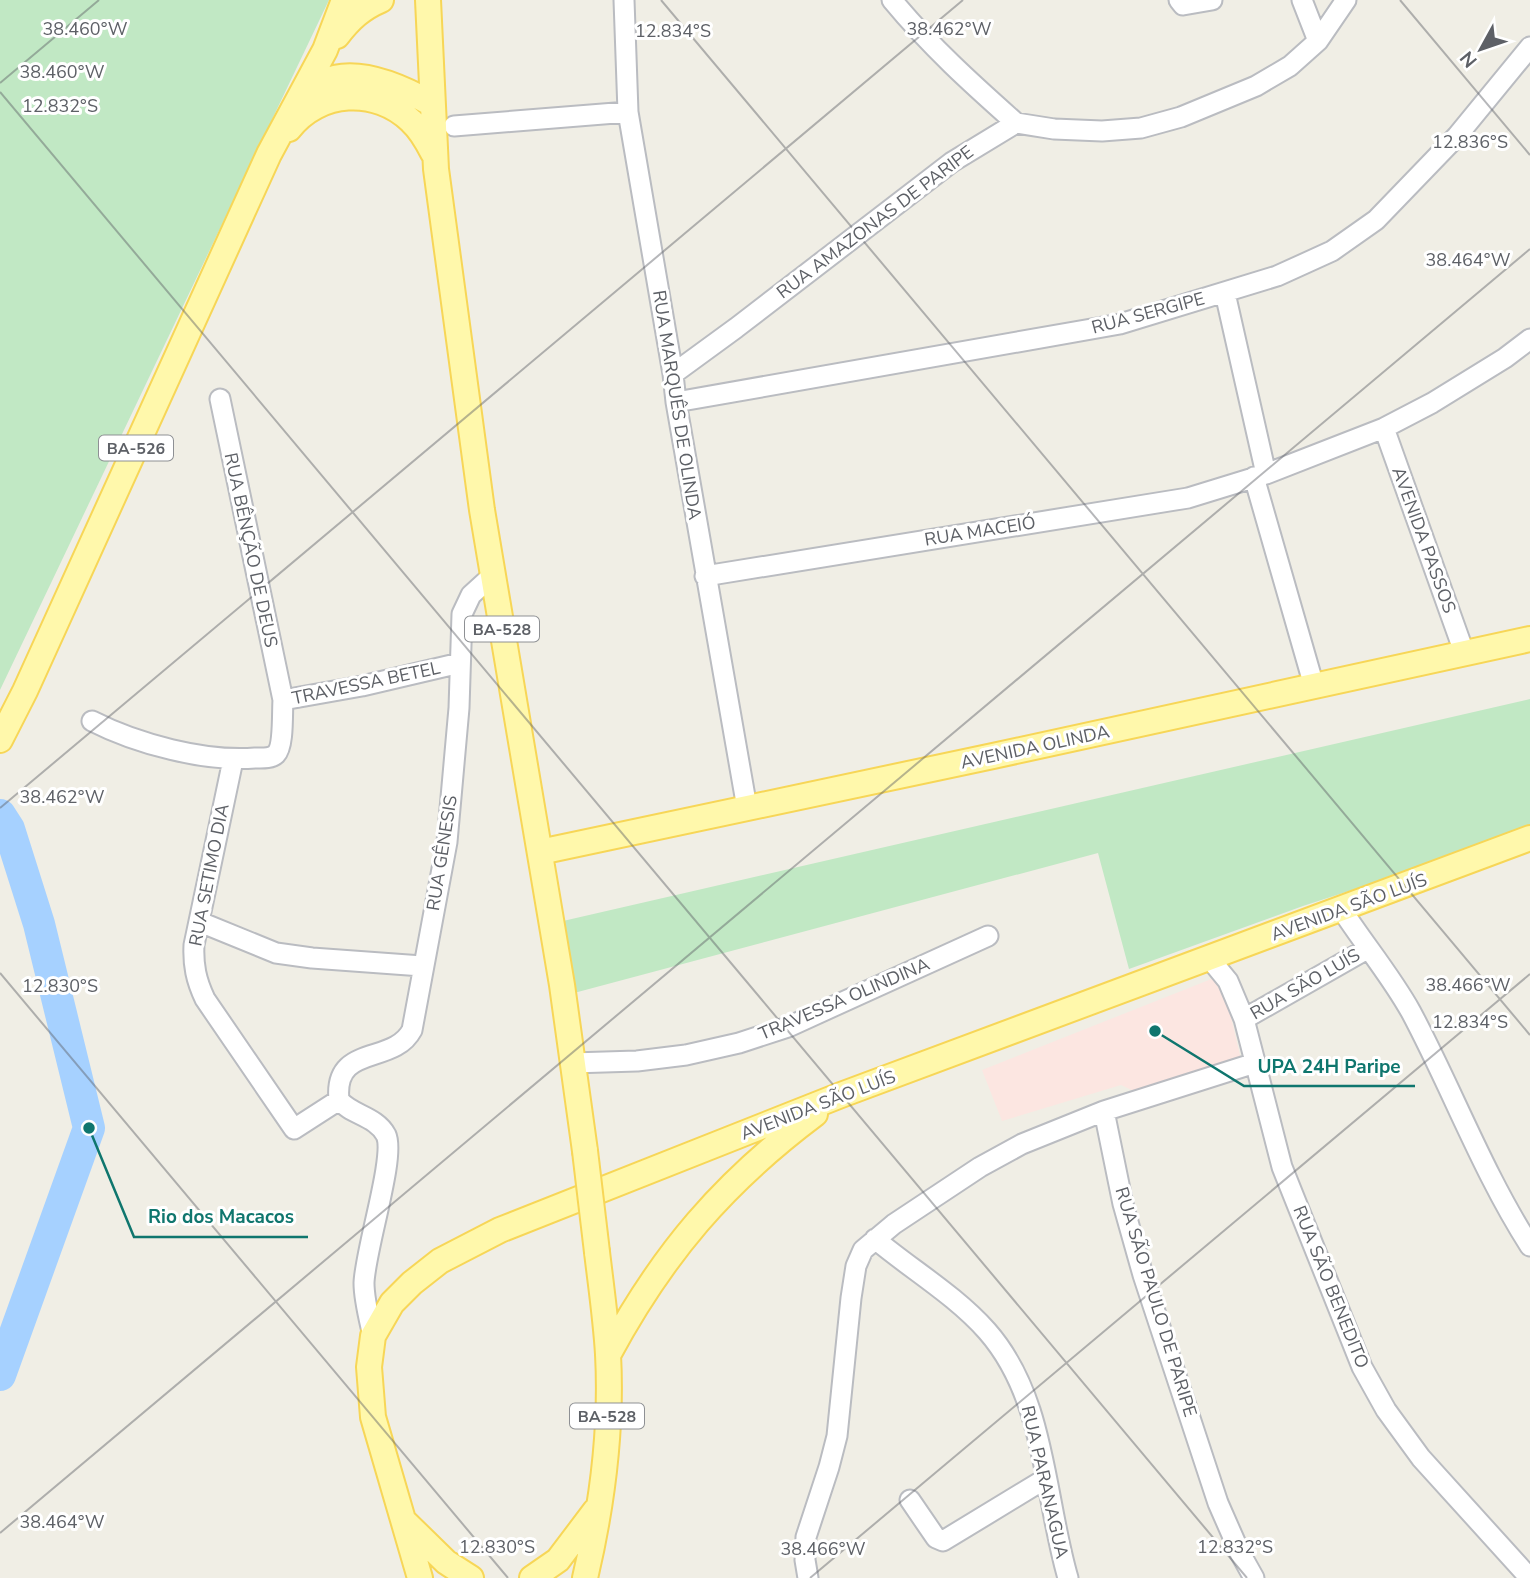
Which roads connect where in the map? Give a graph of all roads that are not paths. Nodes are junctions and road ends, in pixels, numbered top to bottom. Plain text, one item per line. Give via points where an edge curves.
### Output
1 (344, 0) edge
2 (382, 0) edge
3 (428, 0) edge
4 (624, 0) edge
5 (892, 0) edge
6 (1179, 0) edge
7 (1212, 0) edge
8 (1302, 0) edge
9 (1346, 0) edge
10 (1318, 41) junction
11 (1530, 47) edge
12 (325, 50) junction
13 (432, 104) junction
14 (628, 112) junction
15 (286, 122) junction
16 (1016, 123) junction
17 (454, 126) junction
18 (269, 155) junction
19 (435, 156) junction
20 (1224, 293) junction
21 (1530, 339) edge
22 (673, 374) junction
23 (220, 400) dead end
24 (676, 402) junction
25 (1384, 428) junction
26 (1260, 476) junction
27 (493, 575) junction
28 (705, 576) junction
29 (1530, 639) edge
30 (1464, 652) junction
31 (460, 663) junction
32 (1314, 686) junction
33 (283, 700) junction
34 (92, 721) dead end
35 (0, 740) edge
36 (233, 760) junction
37 (747, 808) junction
38 (1530, 838) edge
39 (540, 852) junction
40 (1342, 910) junction
41 (200, 922) junction
42 (988, 936) dead end
43 (1367, 949) junction
44 (1210, 958) junction
45 (422, 966) junction
46 (1244, 1019) junction
47 (572, 1063) junction
48 (1255, 1063) junction
49 (841, 1095) junction
50 (339, 1100) junction
51 (1104, 1111) junction
52 (875, 1239) junction
53 (1530, 1247) edge
54 (373, 1336) junction
55 (608, 1355) junction
56 (1045, 1479) junction
57 (910, 1500) dead end
58 (599, 1505) junction
59 (404, 1520) junction
60 (1527, 1575) edge
61 (420, 1578) edge
62 (471, 1578) edge
63 (532, 1578) edge
64 (585, 1578) edge
65 (808, 1578) edge
66 (1068, 1578) edge
67 (1254, 1578) edge

1 - 12 main road, BA-526
2 - 12 main road, BA-526 via 352,17
3 - 13 main road, BA-528
4 - 14 street, RUA MARQUÊS DE OLINDA
5 - 16 street via 961,75
6 - 7 street via 1183,5
8 - 10 street
9 - 10 street
10 - 16 street via 1290,66 1256,86 1141,128 1102,131
11 - 20 street, RUA SERGIPE via 1457,136 1376,220 1332,251
12 - 15 main road, BA-526
13 - 15 main road via 384,81 333,79 308,93
13 - 17 street
13 - 19 main road, BA-528
14 - 17 street
14 - 22 street, RUA MARQUÊS DE OLINDA
15 - 18 main road, BA-526
16 - 22 street, RUA AMAZONAS DE PARIPE via 952,162
17 - 19 street
18 - 19 main road via 304,115 320,104 348,96 367,98 409,119
18 - 35 main road, BA-526
19 - 27 main road, BA-528
20 - 24 street, RUA SERGIPE via 1121,324
20 - 26 street
21 - 25 street, RUA MACEIÓ via 1432,403
22 - 24 street, RUA MARQUÊS DE OLINDA
23 - 33 street, RUA BÊNÇÃO DE DEUS
24 - 28 street, RUA MARQUÊS DE OLINDA
25 - 26 street, RUA MACEIÓ
25 - 30 street, AVENIDA PASSOS
26 - 28 street, RUA MACEIÓ via 1188,498
26 - 32 street
27 - 31 street, RUA GÊNESIS via 465,604
27 - 39 main road, BA-528
28 - 37 street, RUA MARQUÊS DE OLINDA
29 - 30 main road, AVENIDA OLINDA
30 - 32 main road, AVENIDA OLINDA
31 - 33 street, TRAVESSA BETEL
31 - 45 street, RUA GÊNESIS via 447,842
32 - 37 main road, AVENIDA OLINDA
33 - 36 street, TRAVESSA BETEL via 277,753
34 - 36 street via 136,739
36 - 41 street, RUA SETIMO DIA
37 - 39 main road, AVENIDA OLINDA
38 - 40 main road, AVENIDA SÃO LUÍS
39 - 47 main road, BA-528
40 - 43 street
40 - 44 main road, AVENIDA SÃO LUÍS
41 - 45 street via 276,953
41 - 50 street, RUA SETIMO DIA via 193,962 205,999 294,1129
42 - 47 street, TRAVESSA OLINDINA via 788,1027 739,1043 637,1061
43 - 46 street, RUA SÃO LUÍS
43 - 53 street via 1409,1009
44 - 46 street, RUA SÃO BENEDITO via 1228,981
44 - 49 main road, AVENIDA SÃO LUÍS
45 - 50 street, RUA GÊNESIS via 408,1037 396,1047 352,1062 340,1077
46 - 48 street, RUA SÃO BENEDITO
47 - 55 main road, BA-528, bridge
48 - 51 street
48 - 60 street, RUA SÃO BENEDITO via 1282,1167 1362,1367 1421,1458
49 - 54 main road, AVENIDA SÃO LUÍS via 500,1230 440,1261 412,1283 392,1303
49 - 55 main road via 768,1151 705,1211 652,1280
50 - 54 street via 380,1126 389,1144 364,1283
51 - 52 street via 979,1167
51 - 67 street, RUA SÃO PAULO DE PARIPE via 1143,1275 1219,1503
52 - 56 street, RUA PARANAGUA via 965,1310 1008,1357 1037,1435
52 - 65 street via 856,1266 837,1436 806,1537
54 - 59 main road, AVENIDA SÃO LUÍS via 369,1367 373,1417
55 - 58 main road, BA-528 via 607,1435
56 - 57 street via 943,1541 936,1538
56 - 66 street, RUA PARANAGUA
58 - 63 main road via 558,1560
58 - 64 main road, BA-528
59 - 61 main road, AVENIDA SÃO LUÍS
59 - 62 main road via 446,1562

